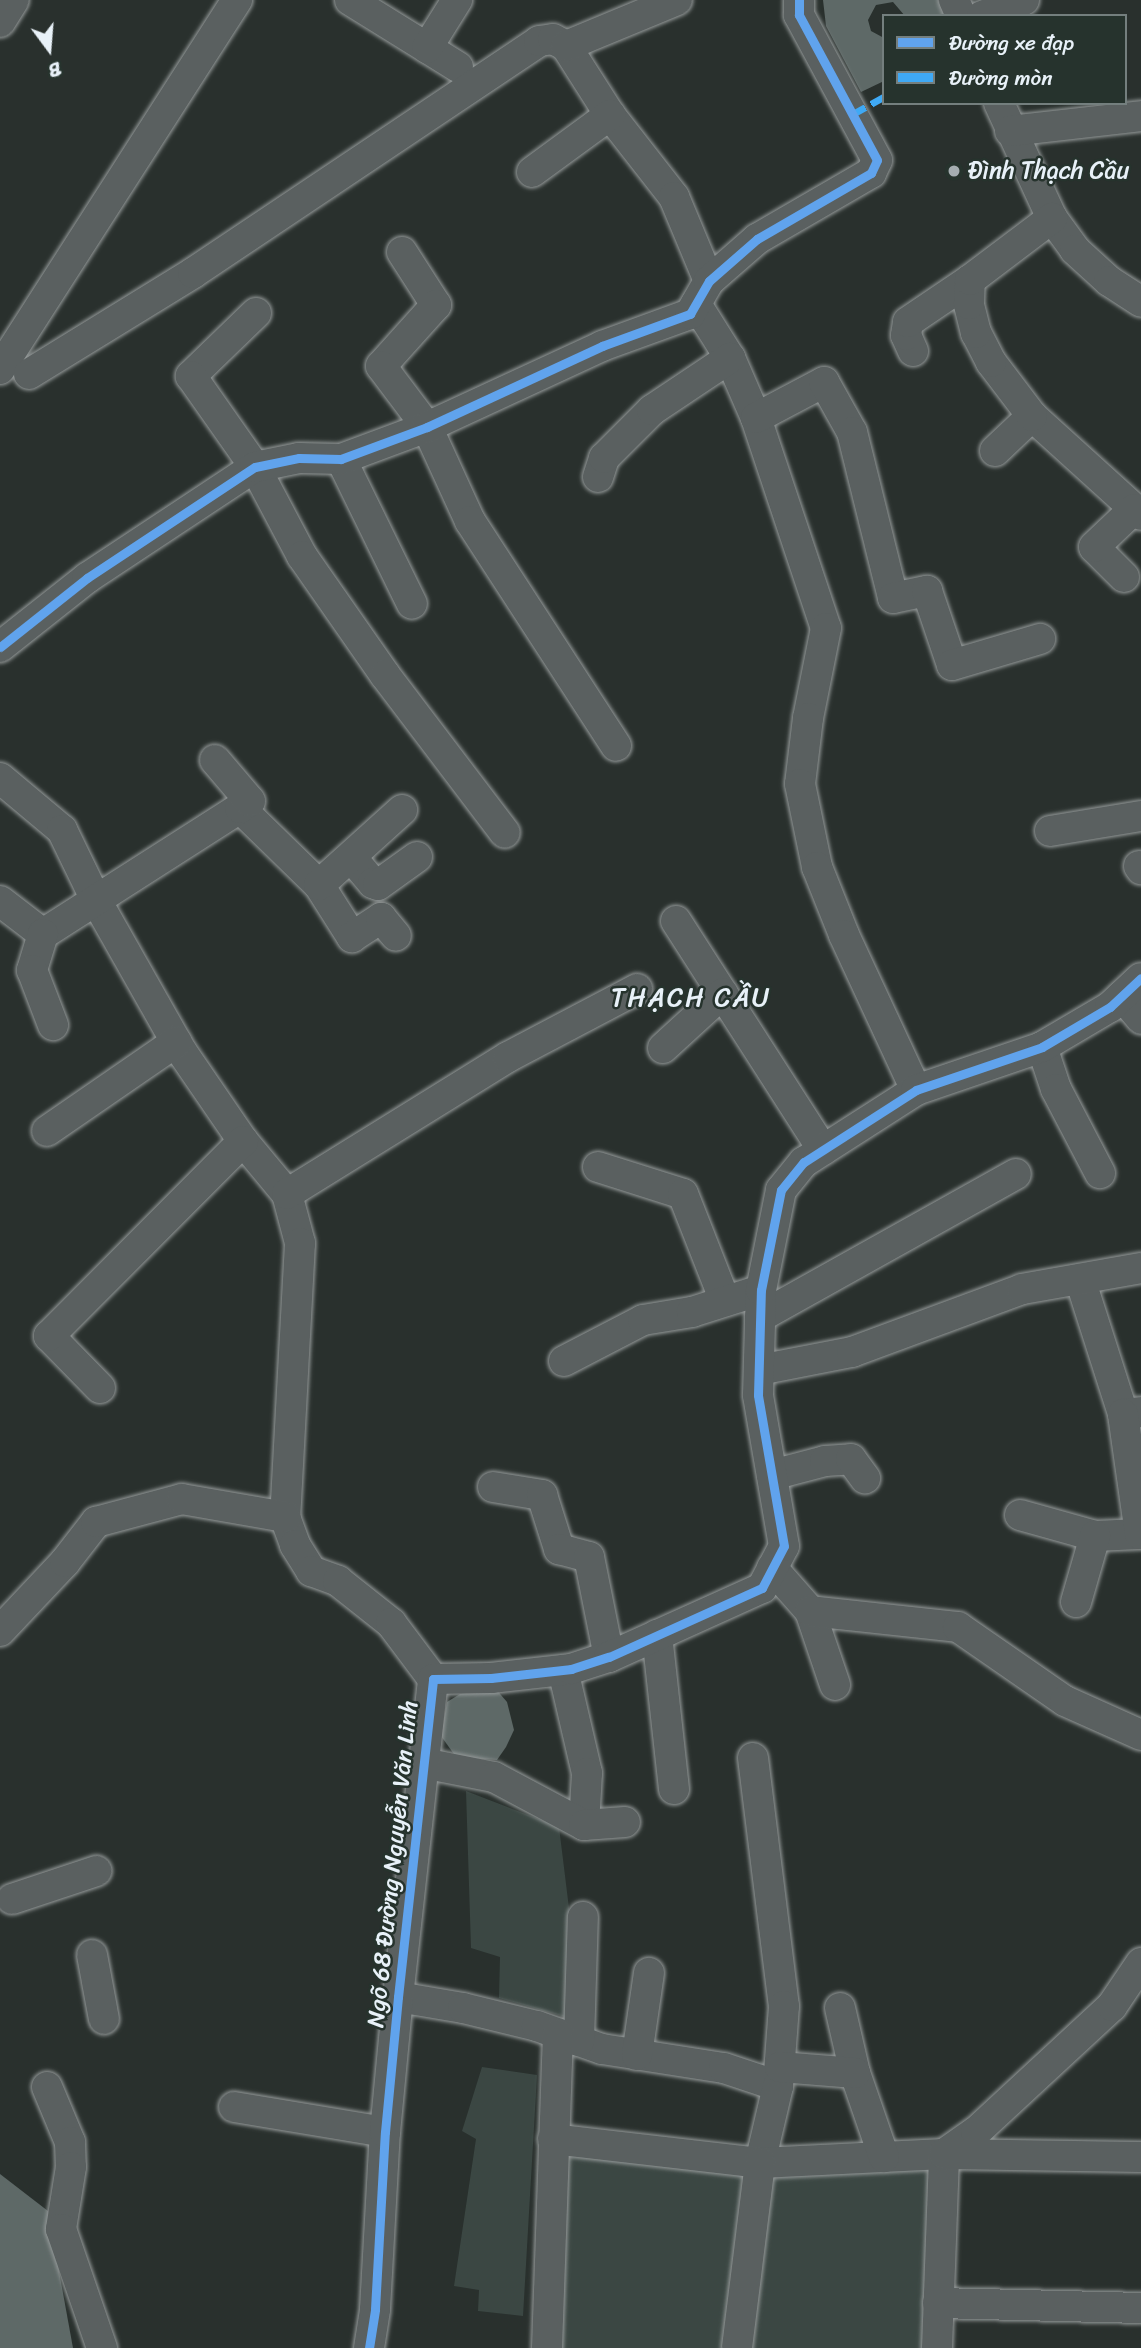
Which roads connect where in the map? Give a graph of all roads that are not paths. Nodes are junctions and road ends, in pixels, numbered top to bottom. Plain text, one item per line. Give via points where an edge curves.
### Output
1 (14, 0) edge
2 (237, 0) edge
3 (351, 0) edge
4 (457, 0) edge
5 (677, 0) edge
6 (799, 0) edge
7 (1024, 0) edge
8 (987, 14) edge
9 (0, 22) edge
10 (566, 46) junction
11 (427, 48) junction
12 (458, 67) dead end
13 (1000, 105) edge
14 (610, 115) junction
15 (1141, 116) edge
16 (1010, 131) junction
17 (532, 172) dead end
18 (1052, 218) junction
19 (402, 252) dead end
20 (970, 280) junction
21 (702, 293) junction
22 (1141, 302) edge
23 (256, 313) dead end
24 (912, 352) dead end
25 (730, 358) junction
26 (14, 372) edge
27 (1032, 416) junction
28 (756, 418) junction
29 (427, 427) junction
30 (995, 451) dead end
31 (341, 459) junction
32 (255, 467) junction
33 (598, 477) dead end
34 (1138, 512) edge
35 (1124, 577) dead end
36 (412, 604) dead end
37 (1040, 639) dead end
38 (0, 647) edge
39 (616, 746) dead end
40 (215, 760) dead end
41 (0, 778) edge
42 (240, 808) junction
43 (402, 810) dead end
44 (1141, 816) edge
45 (1050, 831) dead end
46 (505, 833) dead end
47 (351, 857) junction
48 (417, 857) dead end
49 (319, 885) junction
50 (0, 901) edge
51 (97, 902) junction
52 (676, 920) dead end
53 (43, 934) junction
54 (396, 936) dead end
55 (1132, 987) edge
56 (637, 989) dead end
57 (723, 993) junction
58 (1141, 1019) edge
59 (53, 1025) dead end
60 (176, 1042) junction
61 (1042, 1047) junction
62 (663, 1048) dead end
63 (916, 1090) junction
64 (47, 1131) dead end
65 (243, 1141) junction
66 (823, 1150) junction
67 (598, 1167) dead end
68 (1100, 1173) dead end
69 (1016, 1174) dead end
70 (287, 1194) junction
71 (1141, 1268) edge
72 (1080, 1279) junction
73 (725, 1301) junction
74 (761, 1303) junction
75 (564, 1361) dead end
76 (759, 1370) junction
77 (100, 1388) dead end
78 (1132, 1413) edge
79 (772, 1475) junction
80 (865, 1478) dead end
81 (493, 1487) dead end
82 (1020, 1515) dead end
83 (285, 1517) junction
84 (1095, 1536) junction
85 (772, 1568) junction
86 (1076, 1602) dead end
87 (810, 1611) junction
88 (0, 1631) edge
89 (657, 1635) junction
90 (609, 1657) junction
91 (563, 1670) junction
92 (433, 1679) junction
93 (835, 1685) dead end
94 (1141, 1735) edge
95 (753, 1758) dead end
96 (424, 1763) junction
97 (674, 1789) dead end
98 (625, 1822) dead end
99 (584, 1825) junction
100 (96, 1871) dead end
101 (12, 1899) dead end
102 (583, 1917) dead end
103 (92, 1955) dead end
104 (1141, 1963) edge
105 (649, 1973) dead end
106 (398, 1997) junction
107 (840, 2008) dead end
108 (104, 2019) dead end
109 (569, 2037) junction
110 (637, 2054) junction
111 (855, 2073) junction
112 (779, 2076) junction
113 (47, 2087) dead end
114 (234, 2107) dead end
115 (385, 2132) junction
116 (553, 2139) junction
117 (944, 2154) junction
118 (884, 2157) junction
119 (1141, 2158) edge
120 (760, 2163) junction
121 (938, 2303) junction
122 (1141, 2308) edge
123 (102, 2348) edge
124 (369, 2348) edge
125 (547, 2348) edge
126 (737, 2348) edge
127 (937, 2348) edge

1 - 9 street
2 - 26 street
3 - 11 street
4 - 11 street
5 - 10 street
6 - 21 street via 799,15 877,160 871,173 757,239
7 - 8 street
10 - 14 street
10 - 26 street via 553,39 539,41 193,273
11 - 12 street
13 - 16 street
14 - 17 street
14 - 21 street via 674,197
15 - 16 street
16 - 18 street
18 - 20 street
18 - 22 street via 1075,250
19 - 29 street via 436,304 381,366
20 - 24 street via 908,323 906,335
20 - 27 street via 976,333 991,362
21 - 25 street
21 - 29 street via 690,314 602,346
23 - 32 street via 191,376
25 - 28 street
25 - 33 street via 652,410 604,458
27 - 30 street
27 - 34 street
28 - 37 street via 824,382 852,432 892,598 927,591 952,664
28 - 63 street via 826,628 800,784 817,867
29 - 31 street
29 - 39 street via 470,521
31 - 32 street via 299,458
31 - 36 street
32 - 38 street via 87,578
32 - 46 street via 302,556
34 - 35 street via 1094,547
40 - 42 street via 250,801
41 - 51 street via 62,830
42 - 49 street
42 - 51 street
43 - 47 street
44 - 45 street
47 - 48 street via 378,885
47 - 49 street
49 - 54 street via 352,937 381,918
50 - 53 street
51 - 53 street
51 - 60 street
52 - 57 street
53 - 59 street via 32,970
55 - 58 street
55 - 61 street, Ngõ 68 Đường Nguyễn Văn Linh via 1110,1007
56 - 70 street via 508,1057
57 - 62 street
57 - 66 street
60 - 64 street
60 - 65 street
61 - 63 street, Ngõ 68 Đường Nguyễn Văn Linh
61 - 68 street via 1056,1089
63 - 66 street, Ngõ 68 Đường Nguyễn Văn Linh
65 - 70 street
65 - 77 street via 49,1336
66 - 74 street, Ngõ 68 Đường Nguyễn Văn Linh via 804,1162 781,1190
67 - 73 street via 683,1194
69 - 74 street
70 - 83 street via 300,1243
71 - 72 street
72 - 76 street via 1022,1289 852,1352
72 - 78 street
73 - 74 street
73 - 75 street via 643,1320
74 - 76 street, Ngõ 68 Đường Nguyễn Văn Linh
76 - 79 street, Ngõ 68 Đường Nguyễn Văn Linh via 758,1395
78 - 84 street via 1140,1534
79 - 80 street via 851,1459
79 - 85 street, Ngõ 68 Đường Nguyễn Văn Linh via 784,1546
81 - 90 street via 542,1494 559,1549 589,1557
82 - 84 street
83 - 88 street via 182,1499 96,1522
83 - 92 street via 311,1571 338,1581 391,1623
84 - 86 street
85 - 87 street
85 - 89 street, Ngõ 68 Đường Nguyễn Văn Linh via 762,1588
87 - 93 street
87 - 94 street via 958,1627 1065,1701
89 - 90 street, Ngõ 68 Đường Nguyễn Văn Linh
89 - 97 street
90 - 91 street, Ngõ 68 Đường Nguyễn Văn Linh
91 - 92 street, Ngõ 68 Đường Nguyễn Văn Linh
91 - 99 street via 587,1773
92 - 96 street, Ngõ 68 Đường Nguyễn Văn Linh
95 - 112 street via 783,2006
96 - 99 street via 494,1777
96 - 106 street, Ngõ 68 Đường Nguyễn Văn Linh
98 - 99 street
100 - 101 street
102 - 109 street
103 - 108 street
104 - 117 street via 1112,2006 976,2132
105 - 110 street
106 - 109 street via 463,2008
106 - 115 street, Ngõ 68 Đường Nguyễn Văn Linh
107 - 111 street
109 - 110 street via 602,2049
109 - 116 street
110 - 112 street
111 - 112 street
111 - 118 street
112 - 120 street
113 - 123 street via 70,2142 71,2167 61,2229
114 - 115 street
115 - 124 street, Ngõ 68 Đường Nguyễn Văn Linh
116 - 120 street
116 - 125 street
117 - 118 street
117 - 119 street
117 - 121 street
118 - 120 street
120 - 126 street
121 - 122 street
121 - 127 street

